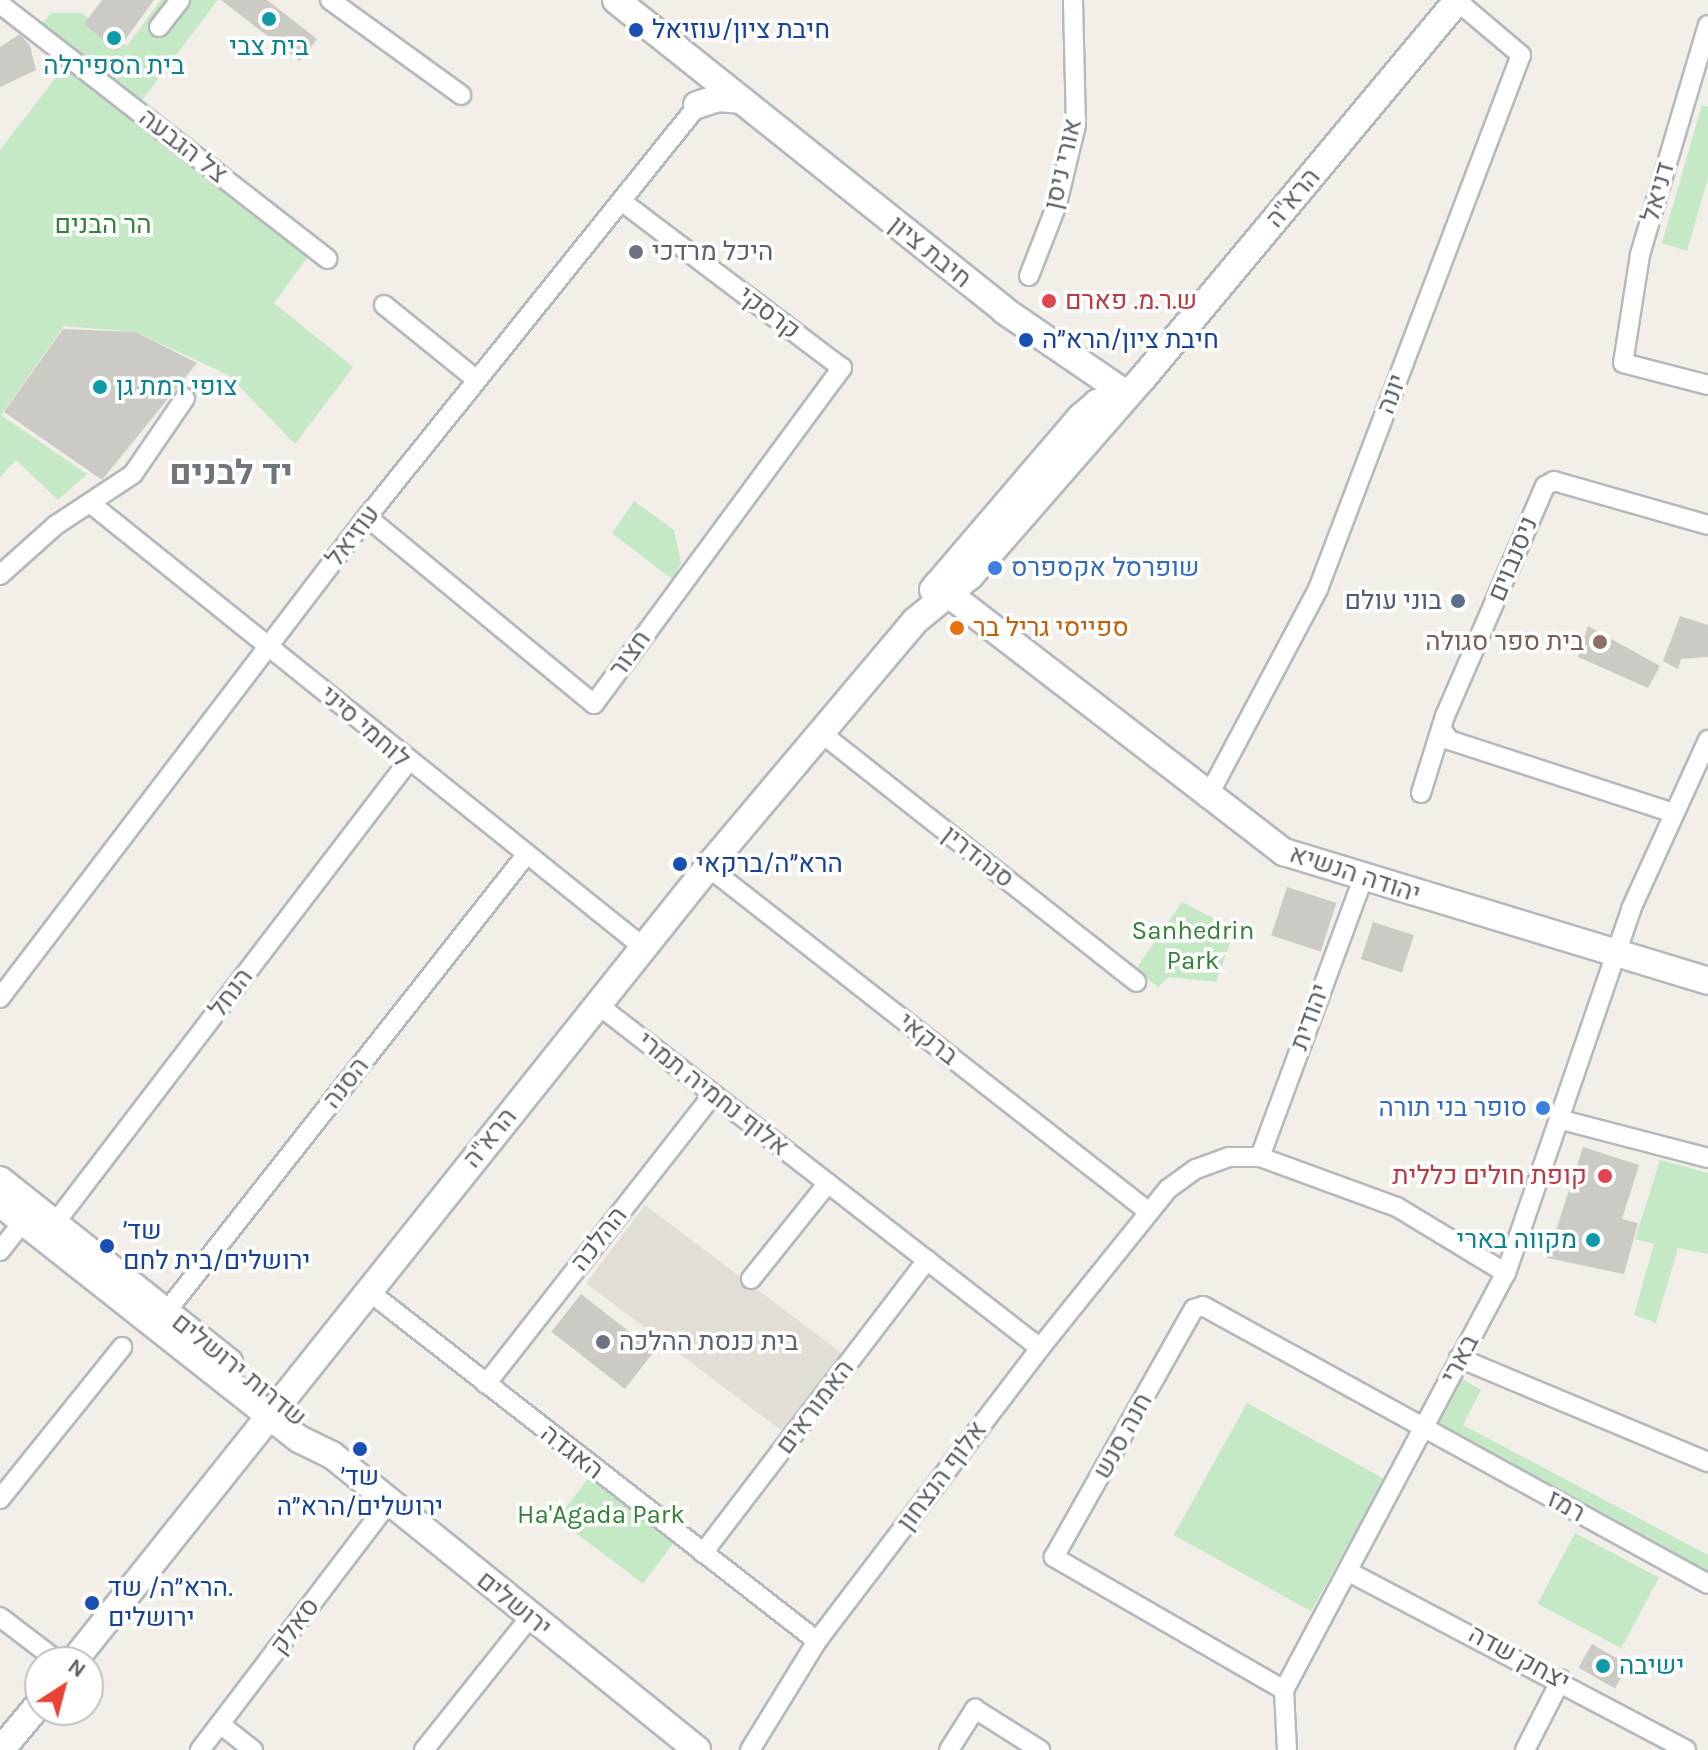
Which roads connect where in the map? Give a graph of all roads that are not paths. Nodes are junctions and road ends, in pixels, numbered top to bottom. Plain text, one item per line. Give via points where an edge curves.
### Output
1 (180, 0) edge
2 (330, 0) edge
3 (616, 0) edge
4 (1073, 0) edge
5 (1457, 1) edge
6 (0, 4) edge
7 (1708, 25) edge
8 (159, 27) dead end
9 (717, 81) junction
10 (461, 95) dead end
11 (740, 100) junction
12 (697, 105) junction
13 (621, 201) junction
14 (328, 259) dead end
15 (1029, 276) dead end
16 (384, 305) dead end
17 (1083, 365) junction
18 (842, 368) joint
19 (477, 380) junction
20 (1708, 385) edge
21 (1126, 394) junction
22 (185, 398) dead end
23 (1097, 403) junction
24 (90, 503) junction
25 (367, 517) junction
26 (1708, 525) edge
27 (0, 575) edge
28 (970, 576) junction
29 (942, 590) junction
30 (970, 611) junction
31 (269, 644) junction
32 (1443, 731) junction
33 (820, 732) junction
34 (1708, 740) edge
35 (407, 763) junction
36 (1421, 793) dead end
37 (1207, 798) junction
38 (1670, 812) junction
39 (526, 855) junction
40 (708, 867) junction
41 (1363, 878) junction
42 (643, 947) junction
43 (1615, 953) junction
44 (1708, 981) edge
45 (1136, 982) dead end
46 (0, 998) edge
47 (597, 1004) junction
48 (713, 1094) junction
49 (1562, 1120) junction
50 (1260, 1157) junction
51 (1708, 1158) edge
52 (0, 1180) edge
53 (828, 1183) junction
54 (0, 1203) edge
55 (1149, 1212) junction
56 (23, 1222) junction
57 (55, 1223) junction
58 (0, 1251) edge
59 (927, 1260) junction
60 (1506, 1273) junction
61 (751, 1279) dead end
62 (367, 1290) junction
63 (166, 1312) junction
64 (122, 1347) dead end
65 (1040, 1348) junction
66 (1459, 1358) junction
67 (486, 1384) junction
68 (274, 1409) junction
69 (1423, 1428) junction
70 (332, 1455) joint
71 (1708, 1462) edge
72 (0, 1499) edge
73 (389, 1502) junction
74 (703, 1553) junction
75 (1349, 1572) junction
76 (1708, 1584) edge
77 (0, 1617) edge
78 (530, 1617) junction
79 (817, 1641) junction
80 (38, 1646) edge
81 (86, 1646) edge
82 (1561, 1680) junction
83 (1284, 1690) junction
84 (24, 1722) edge
85 (220, 1724) junction
86 (1, 1750) edge
87 (200, 1750) edge
88 (253, 1750) edge
89 (424, 1750) edge
90 (697, 1750) edge
91 (750, 1750) edge
92 (949, 1750) edge
93 (1040, 1750) edge
94 (1287, 1750) edge
95 (1525, 1750) edge
96 (1686, 1750) edge

1 - 8 street
2 - 10 street
3 - 9 street, חיבת ציון
4 - 15 street, אורי ניסן via 1076,125 1057,204
5 - 21 street, הרא"ה
5 - 37 street, יונה via 1521,55 1318,589
6 - 14 street, צל הגבעה
7 - 20 street, דניאל via 1640,255 1623,363
9 - 11 street, חיבת ציון
9 - 12 street, עוזיאל
11 - 12 street via 718,98
11 - 17 street, חיבת ציון via 1005,311
12 - 13 street, עוזיאל
13 - 18 street, קרסקי
13 - 19 street, עוזיאל
16 - 19 street
17 - 21 street, חיבת ציון
17 - 23 street
18 - 25 street, חצור via 594,704
19 - 25 street, עוזיאל
21 - 23 street
21 - 28 street, הרא"ה
22 - 24 street via 133,474
23 - 29 street, הרא"ה
24 - 27 street
24 - 31 street, לוחמי סיני
25 - 31 street, עוזיאל
26 - 32 street, ניסנבוים via 1554,481 1545,486
28 - 29 street, הרא"ה
28 - 30 street via 963,598
29 - 30 street, יהודה הנשיא
29 - 33 street, הרא"ה
30 - 37 street, יהודה הנשיא
31 - 35 street, לוחמי סיני
31 - 46 street, עוזיאל
32 - 36 street, ניסנבוים
32 - 38 street via 1449,740
33 - 40 street, הרא"ה
33 - 45 street, סנהדרין
34 - 38 street, בארי
35 - 39 street, לוחמי סיני
35 - 57 street, הנחל
37 - 41 street, יהודה הנשיא via 1284,852
38 - 43 street, בארי
39 - 42 street, לוחמי סיני
39 - 63 street, הסנה
40 - 42 street, הרא"ה
40 - 55 street, ברקאי
41 - 43 street, יהודה הנשיא
41 - 50 street, יהודית
42 - 47 street, הרא"ה
43 - 44 street, יהודה הנשיא
43 - 49 street, בארי
47 - 48 street, אלוף נחמיה תמרי
47 - 62 street, הרא"ה
48 - 53 street, אלוף נחמיה תמרי
48 - 67 street, ההלכה
49 - 51 street
49 - 60 street, בארי
50 - 55 street, אלוף הנצחון via 1229,1157 1196,1169
50 - 60 street via 1397,1207
52 - 57 street, שדרות ירושלים
53 - 59 street, אלוף נחמיה תמרי
53 - 61 street
54 - 56 street, שדרות ירושלים
55 - 65 street, אלוף הנצחון
56 - 58 street
56 - 68 street, שדרות ירושלים
57 - 63 street, שדרות ירושלים
59 - 65 street, אלוף נחמיה תמרי
59 - 74 street, האמוראים
60 - 66 street, בארי
62 - 67 street, האגדה
62 - 68 street, הרא"ה
63 - 68 street, שדרות ירושלים
64 - 72 street
65 - 79 street, אלוף הנצחון
66 - 69 street, בארי
66 - 71 street
67 - 74 street, האגדה
68 - 70 street, שדרות ירושלים via 309,1425
68 - 81 street, הרא"ה
69 - 75 street, בארי
69 - 76 street, רמז
69 - 83 street, חנה סנש via 1203,1306 1194,1309 1054,1557
70 - 73 street, ירושלים
73 - 78 street, ירושלים
73 - 85 street, סאלק
74 - 79 street, האגדה
75 - 82 street, יצחק שדה
75 - 83 street, בארי
77 - 80 street
78 - 89 street
78 - 90 street, ירושלים
79 - 91 street, אלוף הנצחון
82 - 95 street
82 - 96 street, יצחק שדה
83 - 94 street
84 - 86 street
85 - 87 street, סאלק
85 - 88 street
92 - 93 street via 975,1709

